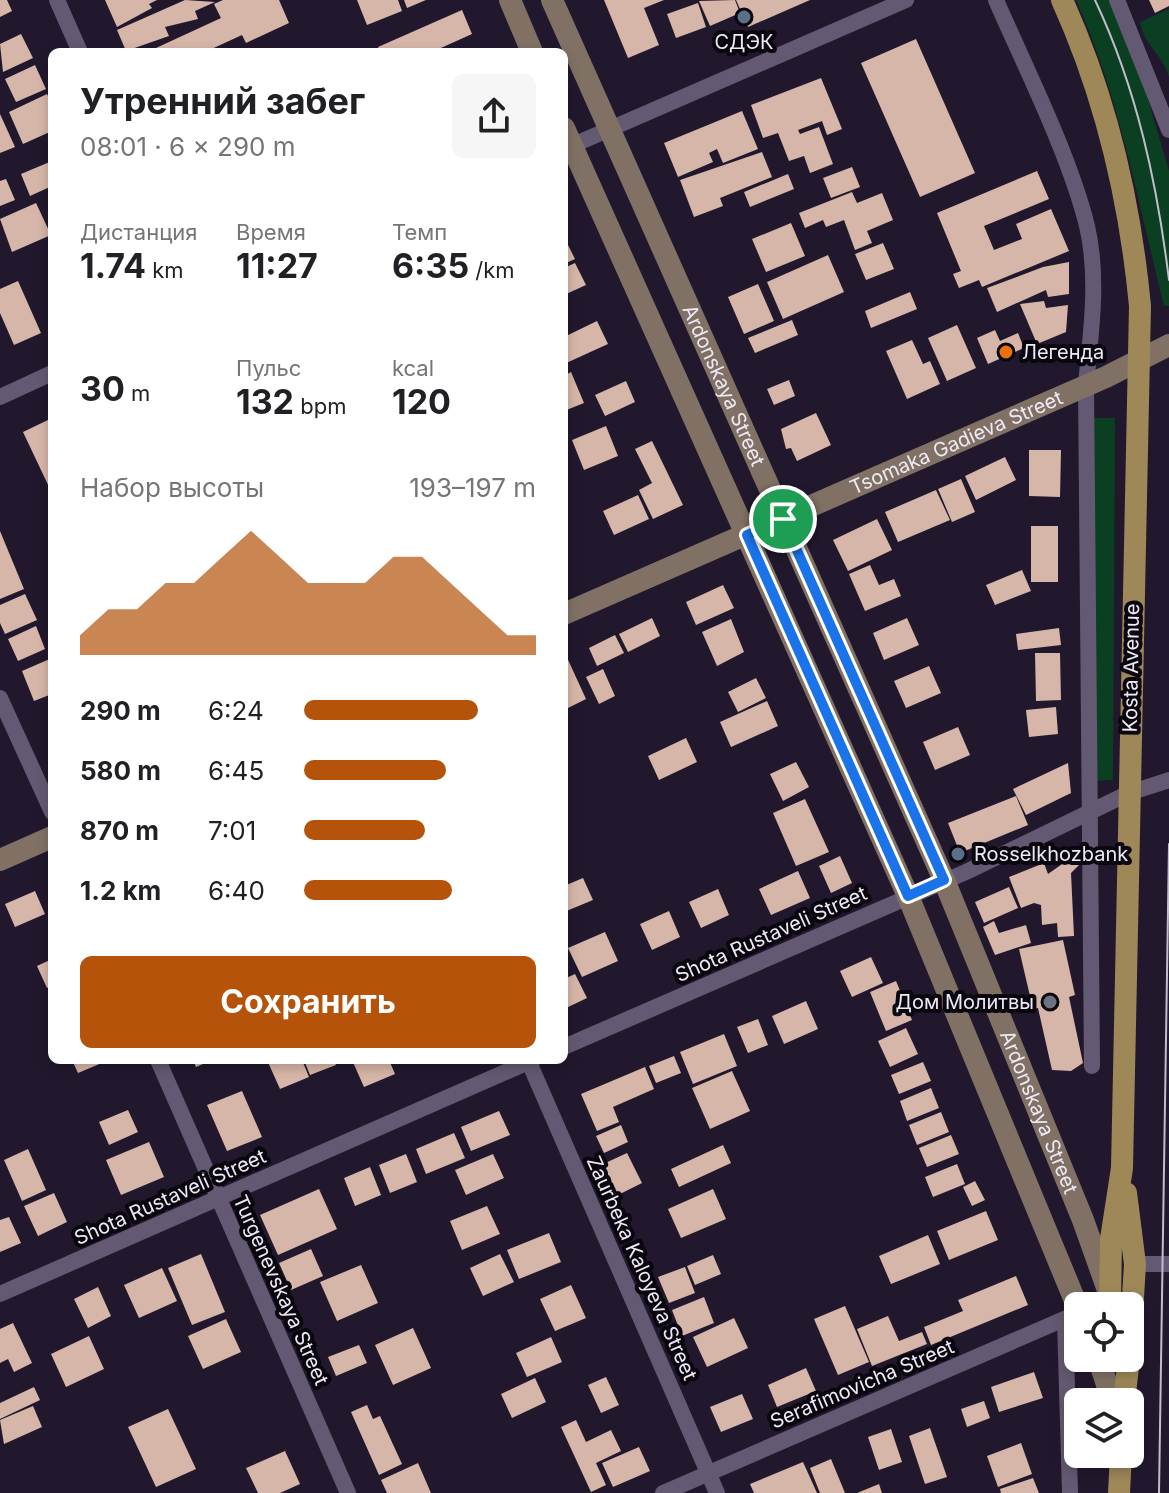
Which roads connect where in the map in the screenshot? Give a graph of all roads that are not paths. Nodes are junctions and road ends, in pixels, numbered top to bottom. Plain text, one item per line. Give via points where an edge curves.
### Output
1 (57, 0) edge
2 (510, 0) edge
3 (552, 0) edge
4 (906, 0) edge
5 (996, 0) edge
6 (1062, 0) edge
7 (1117, 0) edge
8 (78, 48) edge
9 (530, 48) edge
10 (609, 129) junction
11 (1169, 130) edge
12 (568, 141) edge
13 (568, 143) edge
14 (1169, 345) edge
15 (1139, 362) junction
16 (48, 375) edge
17 (1086, 384) junction
18 (0, 397) edge
19 (783, 519) junction
20 (747, 535) junction
21 (568, 612) edge
22 (0, 698) edge
23 (1169, 780) edge
24 (1129, 793) junction
25 (48, 803) edge
26 (1090, 813) junction
27 (48, 839) edge
28 (0, 860) edge
29 (944, 880) junction
30 (908, 896) junction
31 (568, 1045) edge
32 (160, 1064) edge
33 (523, 1064) edge
34 (531, 1064) edge
35 (1092, 1066) dead end
36 (1122, 1168) junction
37 (219, 1198) junction
38 (1135, 1264) junction
39 (1169, 1264) edge
40 (1065, 1292) edge
41 (1108, 1292) edge
42 (1111, 1292) edge
43 (1133, 1292) edge
44 (0, 1294) edge
45 (1064, 1318) edge
46 (1073, 1372) edge
47 (1120, 1468) edge
48 (708, 1472) junction
49 (348, 1493) edge
50 (663, 1493) edge
51 (717, 1493) edge
52 (1070, 1493) edge
53 (1119, 1493) edge

1 - 8 street
2 - 9 main road
3 - 10 main road, Ardonskaya Street
4 - 10 street
5 - 17 street via 1087,227 1093,278
6 - 15 main road, Kosta Avenue via 1100,98 1133,235
7 - 11 street
10 - 12 street
10 - 19 main road, Ardonskaya Street
13 - 20 main road, Ardonskaya Street
14 - 15 main road, Tsomaka Gadieva Street
15 - 17 main road, Tsomaka Gadieva Street
15 - 24 main road, Kosta Avenue
16 - 18 street
17 - 19 main road, Tsomaka Gadieva Street
17 - 26 street
19 - 20 main road, Tsomaka Gadieva Street
19 - 29 main road, Ardonskaya Street
20 - 21 main road, Tsomaka Gadieva Street
20 - 30 main road, Ardonskaya Street
22 - 25 street
23 - 24 street, Shota Rustaveli Street
24 - 26 street, Shota Rustaveli Street
24 - 36 main road, Kosta Avenue
26 - 29 street, Shota Rustaveli Street
26 - 35 street
27 - 28 main road
29 - 30 street, Shota Rustaveli Street
29 - 41 main road, Ardonskaya Street
30 - 31 street, Shota Rustaveli Street
30 - 40 main road, Ardonskaya Street
32 - 37 street, Turgenevskaya Street
33 - 37 street, Shota Rustaveli Street
34 - 48 street, Zaurbeka Kaloyeva Street
36 - 38 main road, Kosta Avenue
36 - 42 main road via 1111,1239
37 - 44 street, Shota Rustaveli Street
37 - 49 street, Turgenevskaya Street
38 - 39 street
38 - 43 main road, Kosta Avenue
45 - 48 street, Serafimovicha Street
46 - 52 street
47 - 53 main road
48 - 50 street, Serafimovicha Street
48 - 51 street, Zaurbeka Kaloyeva Street

